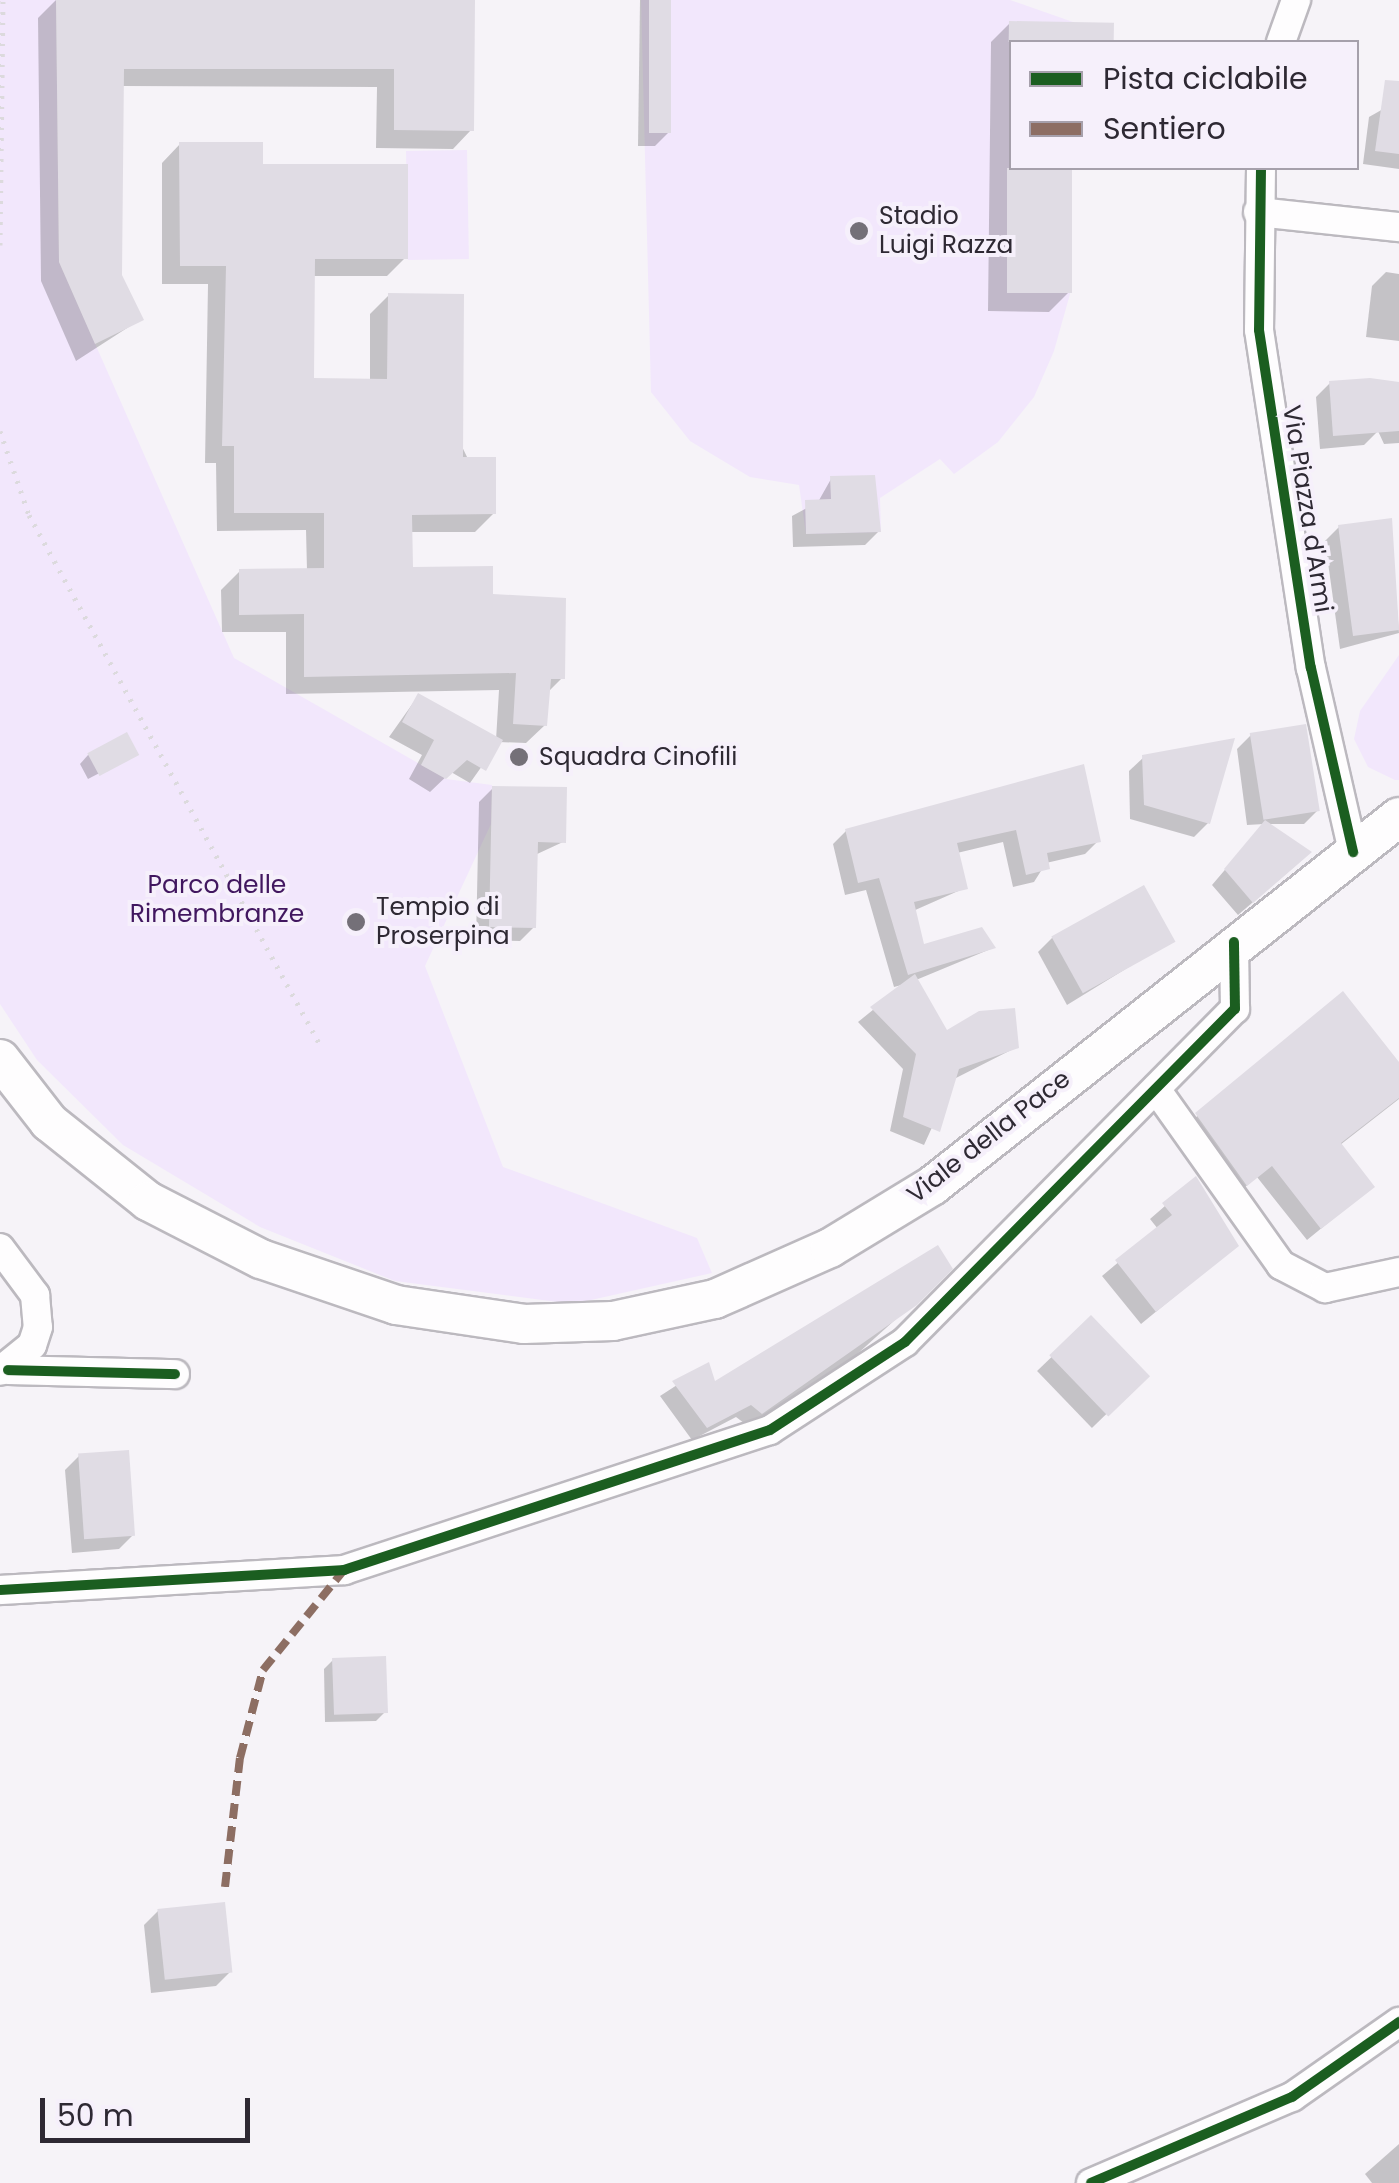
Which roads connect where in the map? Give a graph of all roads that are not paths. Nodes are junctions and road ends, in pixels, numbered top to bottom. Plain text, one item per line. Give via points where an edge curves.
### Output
1 (1296, 0) edge
2 (1281, 40) edge
3 (1261, 170) edge
4 (1258, 212) junction
5 (1399, 227) edge
6 (1399, 817) edge
7 (1353, 852) junction
8 (1234, 942) junction
9 (0, 1059) edge
10 (1156, 1089) junction
11 (0, 1248) edge
12 (1399, 1272) edge
13 (4, 1370) edge
14 (175, 1374) dead end
15 (0, 1590) edge
16 (1399, 2022) edge
17 (1091, 2183) edge

1 - 2 street
3 - 4 street, Via Piazza d'Armi
4 - 5 street
4 - 7 street, Via Piazza d'Armi via 1259,330 1312,668
6 - 7 main road, Viale della Pace
7 - 8 main road, Viale della Pace
8 - 9 main road, Viale della Pace via 932,1186 830,1248 715,1299 613,1321 524,1324 396,1305 260,1259 148,1201 49,1122
8 - 10 street via 1235,1009
10 - 12 street via 1281,1265 1324,1288
10 - 15 street via 905,1342 770,1430 344,1570
11 - 13 street via 34,1295 38,1327
13 - 14 street
16 - 17 street via 1292,2097

